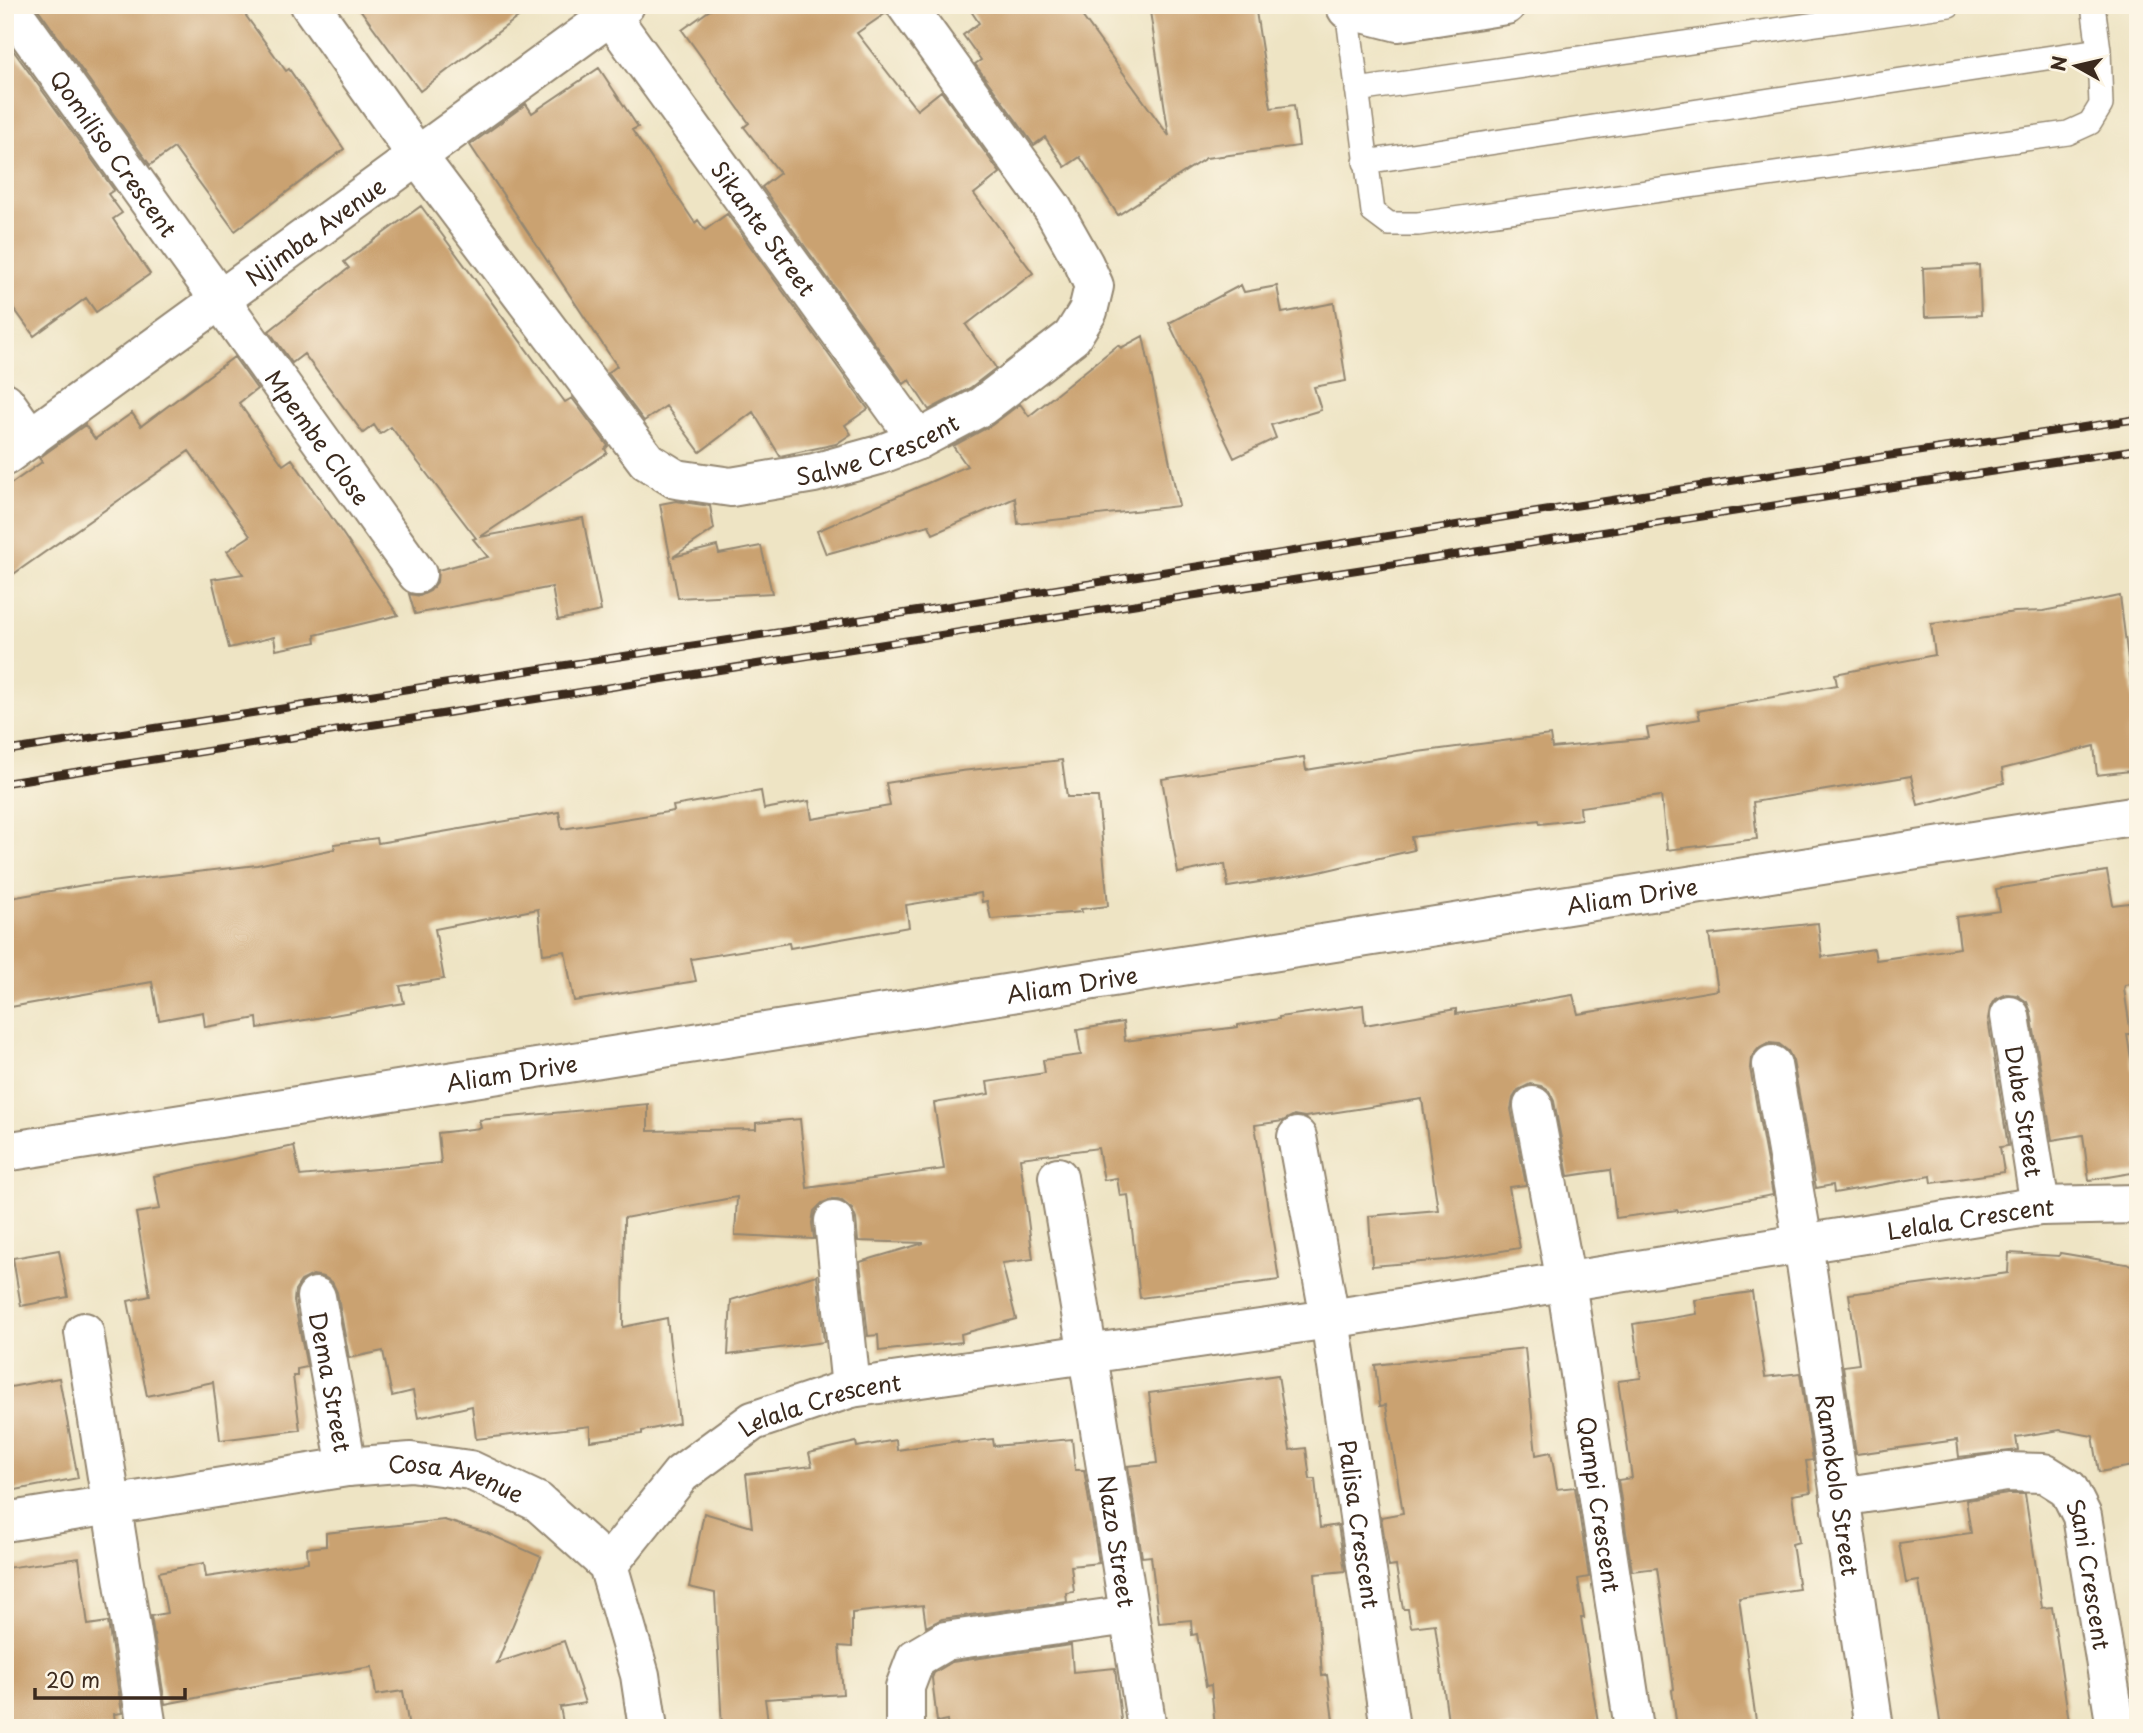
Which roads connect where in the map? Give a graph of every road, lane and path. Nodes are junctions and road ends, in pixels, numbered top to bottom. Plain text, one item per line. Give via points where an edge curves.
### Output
1 (8, 5) edge
2 (310, 5) edge
3 (906, 5) edge
4 (1506, 5) edge
5 (1949, 5) edge
6 (2093, 5) edge
7 (1346, 7) edge
8 (613, 9) edge
9 (2099, 51) junction
10 (1357, 90) junction
11 (418, 157) junction
12 (1365, 162) junction
13 (219, 300) junction
14 (5, 402) edge
15 (918, 440) junction
16 (18, 447) edge
17 (417, 575) dead end
18 (2138, 815) edge
19 (2010, 1016) dead end
20 (1772, 1065) dead end
21 (1533, 1106) dead end
22 (1297, 1136) dead end
23 (5, 1152) edge
24 (1058, 1177) dead end
25 (2138, 1204) edge
26 (2040, 1206) junction
27 (834, 1220) dead end
28 (1803, 1243) junction
29 (1566, 1282) junction
30 (316, 1297) dead end
31 (1330, 1319) junction
32 (84, 1332) dead end
33 (1089, 1354) junction
34 (852, 1388) junction
35 (347, 1467) junction
36 (1840, 1497) junction
37 (112, 1504) junction
38 (5, 1522) edge
39 (608, 1565) junction
40 (1129, 1615) junction
41 (147, 1728) edge
42 (648, 1728) edge
43 (905, 1728) edge
44 (1147, 1728) edge
45 (1390, 1728) edge
46 (1634, 1728) edge
47 (1874, 1728) edge
48 (2116, 1728) edge

1 - 13 street, Qomiliso Crescent
2 - 11 street, Salwe Crescent
3 - 15 street, Salwe Crescent via 1053,209 1094,286 1088,311 1072,337 982,406
4 - 7 street via 1398,22
5 - 10 lane
6 - 9 lane
7 - 10 lane
8 - 11 street, Njimba Avenue
8 - 15 street, Sikante Street
9 - 12 lane
9 - 12 lane via 2101,105 2090,123 2068,133 1418,224 1388,224 1373,212
10 - 12 lane
11 - 13 street, Njimba Avenue
11 - 15 street, Salwe Crescent via 647,461 677,479 731,487 814,473
13 - 16 street, Njimba Avenue
13 - 17 street, Mpembe Close
14 - 16 street
18 - 23 street, Aliam Drive
19 - 26 street, Dube Street
20 - 28 street
21 - 29 street
22 - 31 street
24 - 33 street
25 - 26 street, Lelala Crescent
26 - 28 street, Lelala Crescent
27 - 34 street
28 - 29 street, Lelala Crescent
28 - 36 street, Ramokolo Street
29 - 31 street, Lelala Crescent
29 - 46 street, Qampi Crescent
30 - 35 street, Dema Street
31 - 33 street, Lelala Crescent
31 - 45 street, Palisa Crescent
32 - 37 street
33 - 34 street, Lelala Crescent
33 - 40 street, Nazo Street
34 - 39 street, Lelala Crescent via 754,1421 681,1474
35 - 37 street, Cosa Avenue
35 - 39 street, Cosa Avenue via 411,1462 470,1470 538,1502
36 - 47 street, Ramokolo Street
36 - 48 street, Sani Crescent via 2007,1472 2044,1473 2068,1489 2082,1516
37 - 38 street, Cosa Avenue
37 - 41 street
39 - 42 street via 640,1675
40 - 43 street via 946,1641 916,1658 905,1687
40 - 44 street, Nazo Street

